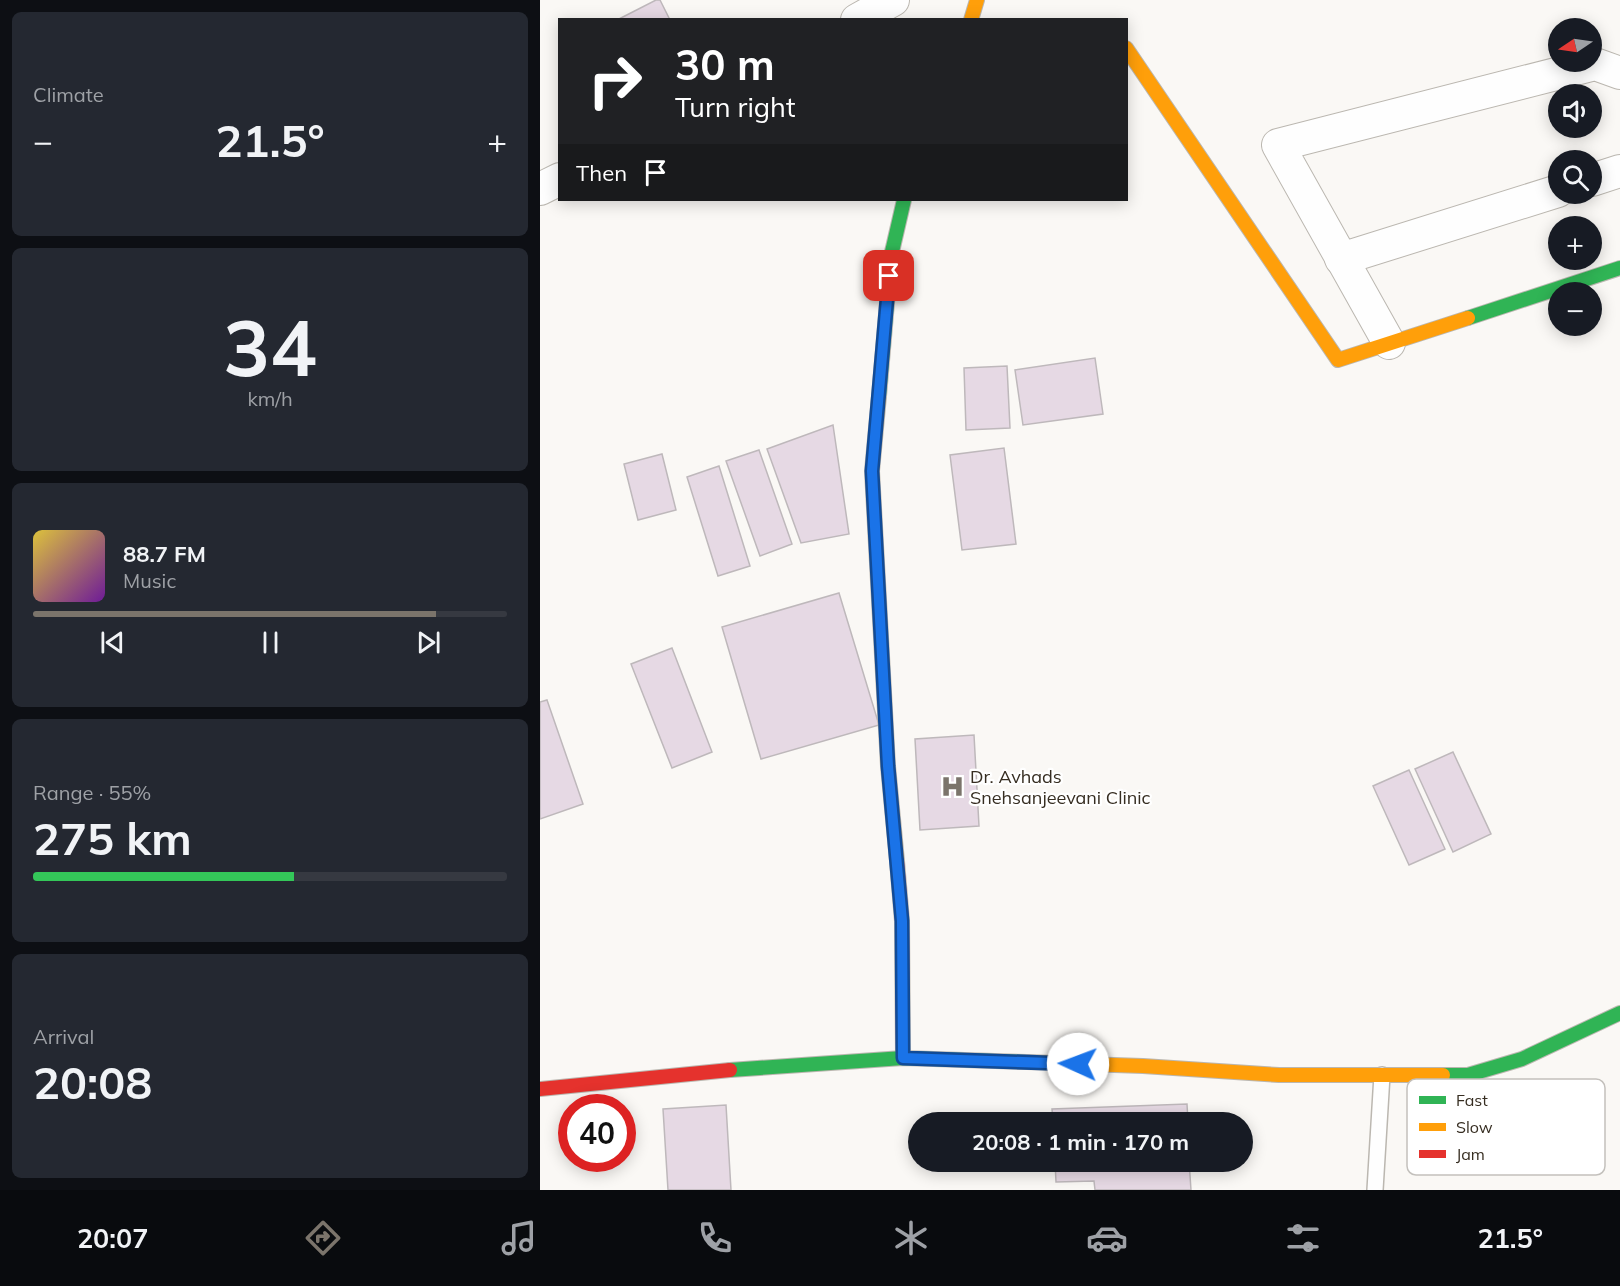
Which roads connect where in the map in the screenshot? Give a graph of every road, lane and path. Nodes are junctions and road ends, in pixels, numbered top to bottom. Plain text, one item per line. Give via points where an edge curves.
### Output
1 (893, 0) edge
2 (976, 0) edge
3 (861, 18) edge
4 (972, 18) edge
5 (1128, 51) edge
6 (1620, 73) edge
7 (1620, 171) edge
8 (1602, 177) edge
9 (558, 180) edge
10 (540, 189) edge
11 (1548, 193) edge
12 (904, 201) edge
13 (1341, 258) junction
14 (1620, 268) edge
15 (1389, 343) junction
16 (1620, 1013) edge
17 (903, 1058) junction
18 (1382, 1075) junction
19 (540, 1089) edge
20 (1375, 1190) edge

1 - 3 street
2 - 4 street
5 - 15 street via 1338,360
6 - 13 street via 1595,64 1278,145
7 - 8 street
9 - 10 street
11 - 13 street
12 - 17 street via 891,256 872,471 888,766 902,921
13 - 15 street
14 - 15 street
16 - 18 street via 1522,1059 1468,1075
17 - 18 street via 1279,1075
17 - 19 street via 783,1065
18 - 20 lane

